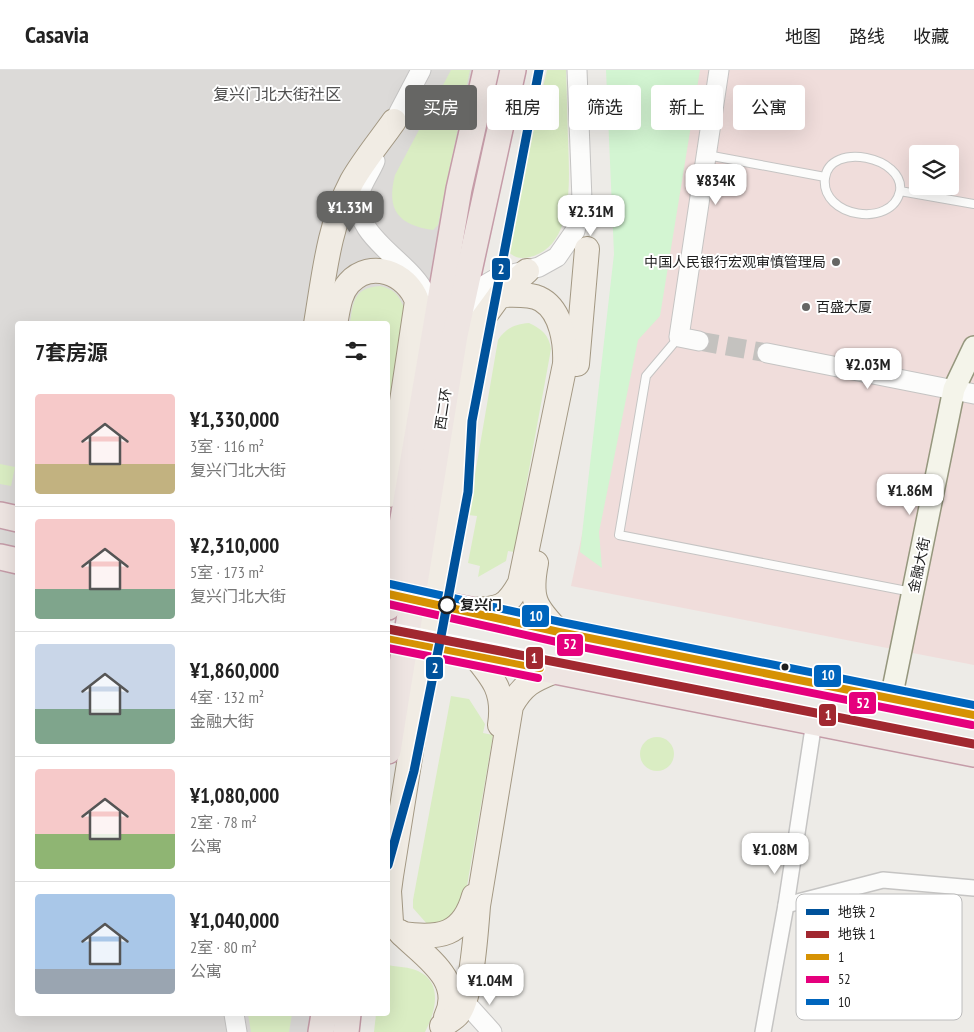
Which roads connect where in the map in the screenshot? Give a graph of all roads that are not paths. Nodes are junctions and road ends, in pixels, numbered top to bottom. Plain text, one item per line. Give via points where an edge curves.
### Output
1 (421, 70) edge
2 (486, 70) edge
3 (513, 70) edge
4 (577, 70) edge
5 (719, 70) edge
6 (394, 121) junction
7 (707, 155) junction
8 (825, 178) junction
9 (900, 191) junction
10 (582, 200) junction
11 (974, 204) edge
12 (587, 249) joint
13 (403, 264) junction
14 (527, 271) junction
15 (415, 294) junction
16 (500, 295) junction
17 (316, 321) edge
18 (336, 321) edge
19 (446, 334) junction
20 (679, 337) junction
21 (699, 341) tunnel mouth
22 (974, 347) edge
23 (767, 353) tunnel mouth
24 (974, 372) edge
25 (964, 392) edge
26 (390, 482) edge
27 (0, 515) edge
28 (15, 518) edge
29 (0, 558) edge
30 (15, 560) edge
31 (913, 592) junction
32 (390, 594) edge
33 (390, 598) edge
34 (470, 610) junction
35 (559, 632) junction
36 (390, 638) edge
37 (474, 654) junction
38 (555, 670) junction
39 (897, 700) junction
40 (974, 715) edge
41 (814, 722) junction
42 (390, 737) edge
43 (974, 754) edge
44 (390, 884) edge
45 (974, 888) edge
46 (829, 894) edge
47 (390, 899) edge
48 (796, 902) edge
49 (786, 905) junction
50 (393, 924) edge
51 (464, 1001) junction
52 (234, 1016) edge
53 (324, 1016) edge
54 (348, 1016) edge
55 (440, 1029) edge
56 (237, 1032) edge
57 (321, 1032) edge
58 (346, 1032) edge
59 (492, 1032) edge
60 (763, 1032) edge

1 - 6 street
2 - 19 highway, 西二环 via 459,189
3 - 19 highway, 西二环
4 - 10 street
5 - 7 street
6 - 13 street via 360,193 360,211 371,236
6 - 17 main road via 352,181 343,202 326,262
7 - 8 lane
7 - 20 street
8 - 9 lane via 830,166 844,158 872,159 894,173
8 - 9 lane via 826,190 832,201 856,213 888,210
9 - 11 lane
10 - 12 street
10 - 14 street via 575,231 567,246 557,257
12 - 35 main road via 577,367 532,585 533,598 542,614
13 - 15 main road
13 - 19 street via 422,287
14 - 16 main road
14 - 19 street via 495,279 483,286
15 - 18 main road via 395,274 367,272 357,276 343,291
15 - 26 main road via 413,333
16 - 34 main road via 522,295 542,300 556,316 562,330 566,346 565,364 520,583 512,598 496,609
16 - 44 main road via 481,321 476,338
19 - 33 highway, 西二环
19 - 42 highway, 西二环
20 - 21 street
20 - 31 lane via 646,376 620,535
22 - 25 main road, 金融大街
23 - 25 street
24 - 25 main road
25 - 31 main road, 金融大街
25 - 39 main road
27 - 28 highway
29 - 30 highway
31 - 39 main road, 金融大街
32 - 34 highway, bridge
34 - 35 highway
35 - 39 highway
36 - 37 highway, bridge
37 - 38 highway
37 - 50 main road via 494,680 503,706 470,911 460,924 446,933 424,937
38 - 41 highway
38 - 51 main road via 532,680 519,692 511,706
39 - 40 highway
41 - 43 highway
41 - 49 street
45 - 46 street via 884,880
47 - 50 main road
48 - 49 street
49 - 60 street
50 - 55 main road via 442,971 450,987 451,1008
51 - 55 main road via 458,1015
51 - 59 street
52 - 56 street
53 - 57 highway
54 - 58 highway

